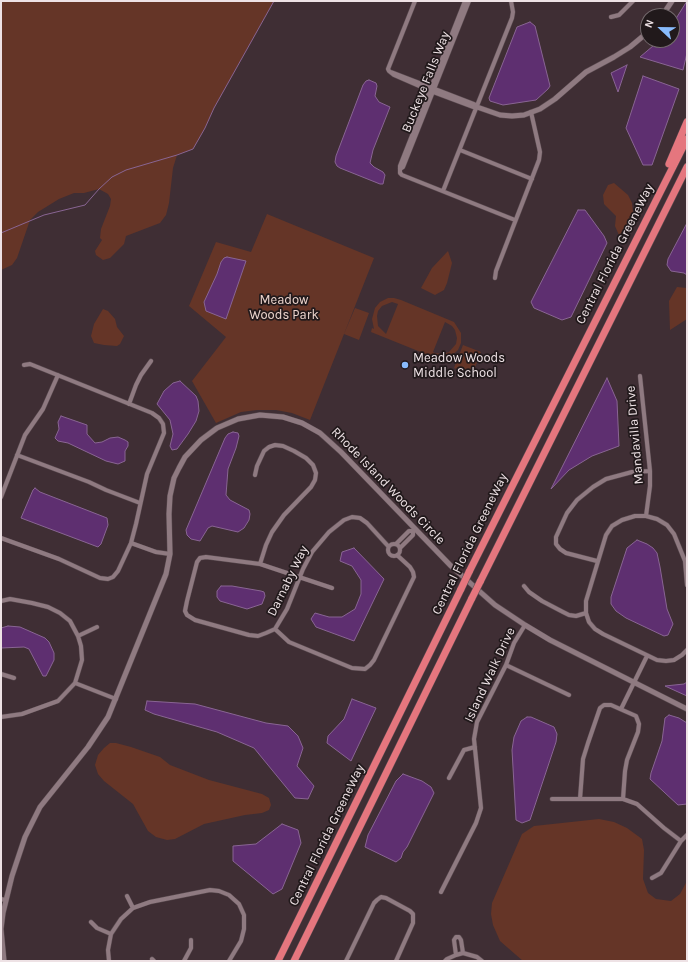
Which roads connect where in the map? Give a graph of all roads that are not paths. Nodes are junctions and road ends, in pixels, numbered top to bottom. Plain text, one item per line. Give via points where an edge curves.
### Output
1 (415, 1) edge
2 (465, 1) edge
3 (469, 1) edge
4 (511, 1) edge
5 (633, 1) edge
6 (611, 18) dead end
7 (455, 31) junction
8 (640, 39) edge
9 (432, 89) junction
10 (477, 107) junction
11 (531, 112) junction
12 (687, 122) edge
13 (687, 139) edge
14 (460, 150) junction
15 (687, 168) edge
16 (687, 176) edge
17 (532, 179) junction
18 (443, 191) junction
19 (515, 220) junction
20 (623, 264) junction
21 (636, 270) junction
22 (495, 278) dead end
23 (151, 361) dead end
24 (24, 365) dead end
25 (58, 375) junction
26 (640, 376) dead end
27 (129, 404) junction
28 (17, 455) junction
29 (650, 471) junction
30 (255, 475) dead end
31 (1, 497) edge
32 (140, 503) junction
33 (646, 516) junction
34 (414, 530) junction
35 (1, 538) edge
36 (130, 543) junction
37 (396, 544) junction
38 (388, 546) junction
39 (400, 548) junction
40 (170, 554) junction
41 (398, 555) junction
42 (597, 561) junction
43 (260, 564) junction
44 (300, 577) junction
45 (687, 585) edge
46 (524, 586) dead end
47 (332, 588) dead end
48 (1, 600) edge
49 (586, 613) junction
50 (525, 625) junction
51 (97, 628) dead end
52 (275, 629) junction
53 (78, 636) junction
54 (687, 650) edge
55 (647, 656) junction
56 (506, 665) junction
57 (1, 674) edge
58 (14, 678) dead end
59 (634, 682) junction
60 (75, 683) junction
61 (569, 695) dead end
62 (116, 699) junction
63 (58, 701) junction
64 (62, 705) dead end
65 (621, 708) junction
66 (687, 709) edge
67 (1, 718) edge
68 (475, 747) junction
69 (449, 778) dead end
70 (552, 799) dead end
71 (580, 799) junction
72 (623, 799) junction
73 (687, 835) edge
74 (681, 841) junction
75 (652, 878) dead end
76 (441, 892) dead end
77 (127, 896) dead end
78 (3, 900) edge
79 (134, 908) junction
80 (91, 922) dead end
81 (111, 934) junction
82 (191, 940) dead end
83 (463, 953) junction
84 (456, 955) junction
85 (4, 961) edge
86 (109, 961) edge
87 (184, 961) edge
88 (230, 961) edge
89 (278, 961) edge
90 (294, 961) edge
91 (346, 961) edge
92 (396, 961) edge
93 (445, 961) edge
94 (482, 961) edge

1 - 9 street via 388,69
2 - 7 street, Buckeye Falls Way
3 - 7 street, Buckeye Falls Way
4 - 10 street via 512,18
5 - 6 street via 619,15
7 - 9 street, Buckeye Falls Way
8 - 11 street via 586,72 548,104
9 - 10 street
9 - 18 street, Buckeye Falls Way via 400,170 402,175
10 - 11 street via 500,115 524,115
10 - 14 street
11 - 17 street via 540,152
12 - 20 highway
13 - 20 highway, Central Florida GreeneWay
14 - 17 street
14 - 18 street
15 - 21 highway, Central Florida GreeneWay
16 - 21 highway
17 - 19 street
18 - 19 street
19 - 22 street
20 - 89 highway, Central Florida GreeneWay, bridge
21 - 90 highway, Central Florida GreeneWay, bridge
23 - 27 street via 141,375
24 - 25 street via 30,364
25 - 27 street
25 - 28 street via 48,399 25,436
26 - 29 street, Mandavilla Drive
27 - 32 street via 152,413 163,424 164,433 147,474
28 - 31 street
28 - 32 street
29 - 33 street, Mandavilla Drive
29 - 42 street via 632,472 606,479 577,500 567,513 556,537 556,544 566,553
30 - 43 street via 264,451 275,445 283,446 306,458 316,473 311,487 284,515 272,532
32 - 36 street
33 - 42 street via 635,516 612,526
33 - 45 street via 667,525 674,534 685,561
34 - 37 street via 409,531
34 - 39 street via 413,535
34 - 40 street, Rhode Island Woods Circle via 320,433 302,423 283,417 260,415 238,419 217,428 185,457 174,478 170,496
34 - 50 street, Rhode Island Woods Circle via 473,587
35 - 36 street via 108,579 118,572
36 - 40 street
37 - 38 street
37 - 39 street
38 - 41 street, Darnaby Way via 390,555
38 - 44 street, Darnaby Way via 367,523 360,518 352,517 344,520 317,544
39 - 41 street
40 - 62 street, Rhode Island Woods Circle via 166,574
41 - 52 street, Darnaby Way via 410,567 414,577 374,660 365,669 352,668 289,642
42 - 49 street via 586,601
43 - 44 street
43 - 52 street via 206,556 200,558 185,611 196,620 249,635 258,636
44 - 47 street
44 - 52 street, Darnaby Way via 287,610
46 - 49 street via 542,601 562,612 576,616
48 - 53 street via 32,602 54,610 70,621
49 - 55 street via 589,622 603,634
50 - 56 street, Island Walk Drive via 514,643
50 - 59 street, Rhode Island Woods Circle
51 - 53 street
53 - 60 street via 82,660
54 - 55 street via 674,660 666,661
55 - 59 street
56 - 61 street
56 - 68 street, Island Walk Drive via 477,722
57 - 58 street
59 - 65 street
59 - 66 street, Rhode Island Woods Circle
60 - 62 street
60 - 63 street
62 - 78 street, Rhode Island Woods Circle via 101,729 52,791 33,820 24,837
63 - 64 street
63 - 67 street via 22,714
65 - 71 street via 604,705 600,708 583,759
65 - 72 street via 636,716 639,724 627,760
68 - 69 street via 464,750
68 - 76 street, Island Walk Drive via 480,813
70 - 71 street
71 - 72 street
72 - 74 street via 637,804
73 - 74 street
74 - 75 street via 661,873
77 - 79 street
78 - 85 street, Rhode Island Woods Circle via 1,930
79 - 81 street
79 - 88 street via 150,902 210,890 229,895 239,904 244,915 241,941
80 - 81 street via 97,928
81 - 86 street
82 - 87 street via 191,948
83 - 84 street
83 - 84 street via 461,940 456,937
83 - 94 street
84 - 93 street
91 - 92 street via 374,903 381,898 386,898 413,914 413,923

